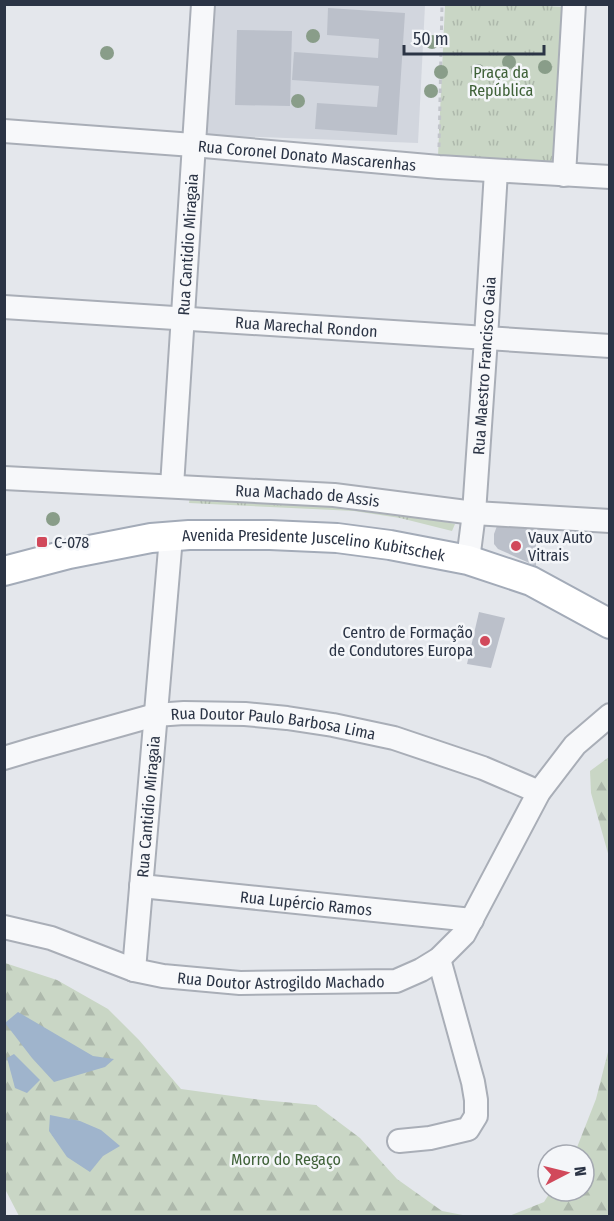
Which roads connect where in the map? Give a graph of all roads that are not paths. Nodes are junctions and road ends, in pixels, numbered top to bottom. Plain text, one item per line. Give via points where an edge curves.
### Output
1 (203, 4) edge
2 (574, 4) edge
3 (4, 131) edge
4 (193, 145) junction
5 (496, 171) junction
6 (564, 175) junction
7 (609, 177) edge
8 (4, 307) edge
9 (182, 319) junction
10 (486, 338) junction
11 (609, 346) edge
12 (4, 478) edge
13 (172, 486) junction
14 (474, 513) junction
15 (609, 521) edge
16 (171, 537) junction
17 (468, 560) junction
18 (4, 571) edge
19 (609, 624) edge
20 (155, 715) junction
21 (609, 715) edge
22 (4, 758) edge
23 (539, 792) junction
24 (141, 886) junction
25 (472, 920) junction
26 (4, 927) edge
27 (439, 959) junction
28 (134, 970) junction
29 (399, 1141) dead end

1 - 4 street, Rua Cantidio Miragaia
2 - 6 street
3 - 4 street, Rua Coronel Donato Mascarenhas
4 - 5 street, Rua Coronel Donato Mascarenhas
4 - 9 street, Rua Cantidio Miragaia
5 - 6 street, Rua Coronel Donato Mascarenhas
5 - 10 street, Rua Maestro Francisco Gaia
6 - 7 street, Rua Coronel Donato Mascarenhas
8 - 9 street, Rua Marechal Rondon
9 - 10 street, Rua Marechal Rondon
9 - 13 street, Rua Cantidio Miragaia
10 - 11 street, Rua Marechal Rondon
10 - 14 street, Rua Maestro Francisco Gaia
12 - 13 street, Rua Machado de Assis
13 - 14 street, Rua Machado de Assis via 334,495
14 - 15 street, Rua Machado de Assis
14 - 17 street, Rua Maestro Francisco Gaia
16 - 17 main road, Avenida Presidente Juscelino Kubitschek via 337,538
16 - 18 main road, Avenida Presidente Juscelino Kubitschek via 69,554
16 - 20 street, Rua Cantidio Miragaia
17 - 19 main road, Avenida Presidente Juscelino Kubitschek via 531,581
20 - 22 street, Rua Doutor Paulo Barbosa Lima
20 - 23 street, Rua Doutor Paulo Barbosa Lima via 245,714 333,725 431,750
20 - 24 street, Rua Cantidio Miragaia
21 - 23 street, Rua Doutor Astrogildo Machado via 576,745
23 - 25 street, Rua Doutor Astrogildo Machado
24 - 25 street, Rua Lupércio Ramos
24 - 28 street, Rua Cantidio Miragaia
25 - 27 street, Rua Doutor Astrogildo Machado
26 - 28 street, Rua Doutor Astrogildo Machado via 51,938
27 - 28 street, Rua Doutor Astrogildo Machado via 396,981 240,983
27 - 29 street via 473,1082 476,1116 468,1129

